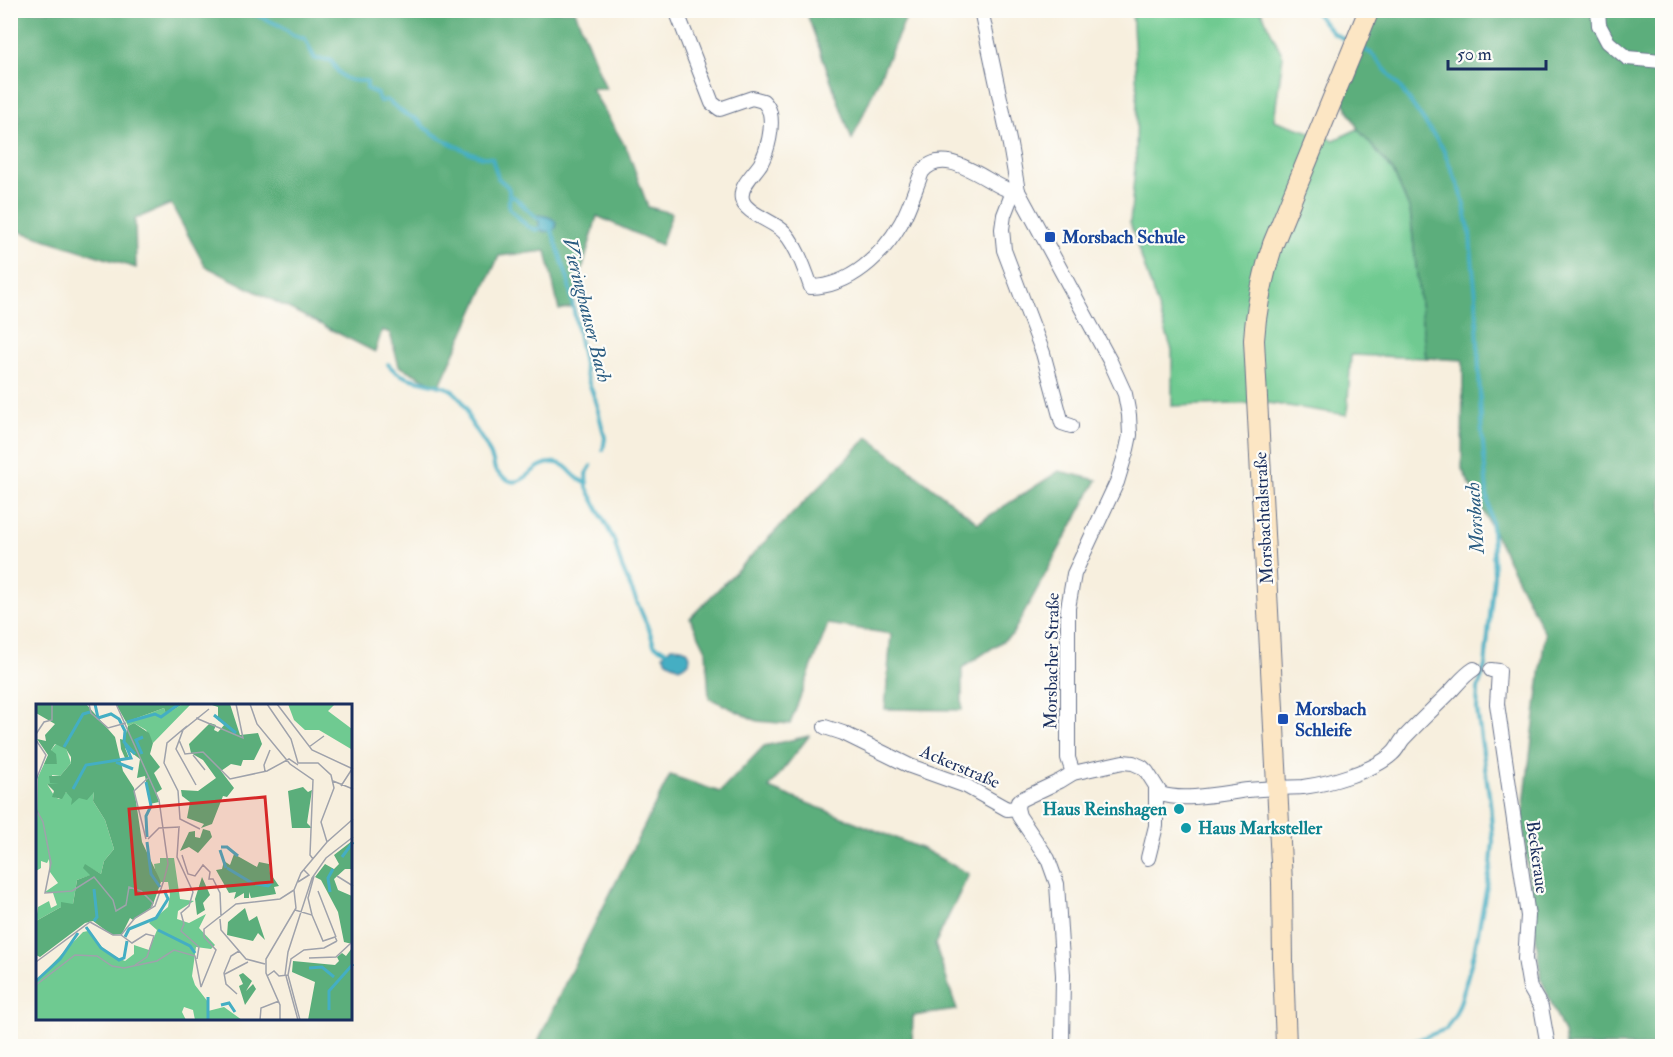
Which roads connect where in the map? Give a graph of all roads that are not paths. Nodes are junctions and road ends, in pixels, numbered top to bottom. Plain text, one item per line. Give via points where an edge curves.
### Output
1 (676, 10) edge
2 (981, 10) edge
3 (1599, 10) edge
4 (1367, 15) edge
5 (1662, 61) edge
6 (1018, 191) junction
7 (1071, 426) dead end
8 (1474, 669) dead end
9 (1495, 670) dead end
10 (825, 727) dead end
11 (1073, 773) junction
12 (1156, 788) junction
13 (1277, 788) junction
14 (1017, 808) junction
15 (1148, 858) dead end
16 (1062, 1047) edge
17 (1286, 1047) edge
18 (1548, 1047) edge

1 - 6 street via 712,104 720,109 752,98 763,100 770,111 771,129 762,162 744,188 742,199 747,208 785,232 811,287 841,282 874,259 901,223 922,172 934,162 945,160
2 - 6 street, Morsbacher Straße
3 - 5 street via 1599,25 1608,42 1627,58
4 - 13 main road, Morsbachtalstraße via 1273,244 1255,319
6 - 7 street via 1011,197 1004,215 1004,250 1043,353 1062,423
6 - 11 street, Morsbacher Straße via 1110,361 1129,414 1130,435 1117,482 1074,574 1068,608 1068,758
8 - 13 street via 1380,763 1324,783
9 - 18 street, Beckeraue via 1528,916 1525,959 1530,988 1541,1007
10 - 14 street, Ackerstraße via 966,786 1007,809
11 - 12 street via 1128,762 1147,772
11 - 14 street via 1022,798
12 - 13 street via 1171,796 1199,796
12 - 15 street via 1156,826
13 - 17 main road, Morsbachtalstraße
14 - 16 street, Ackerstraße via 1048,859 1057,884 1063,975

